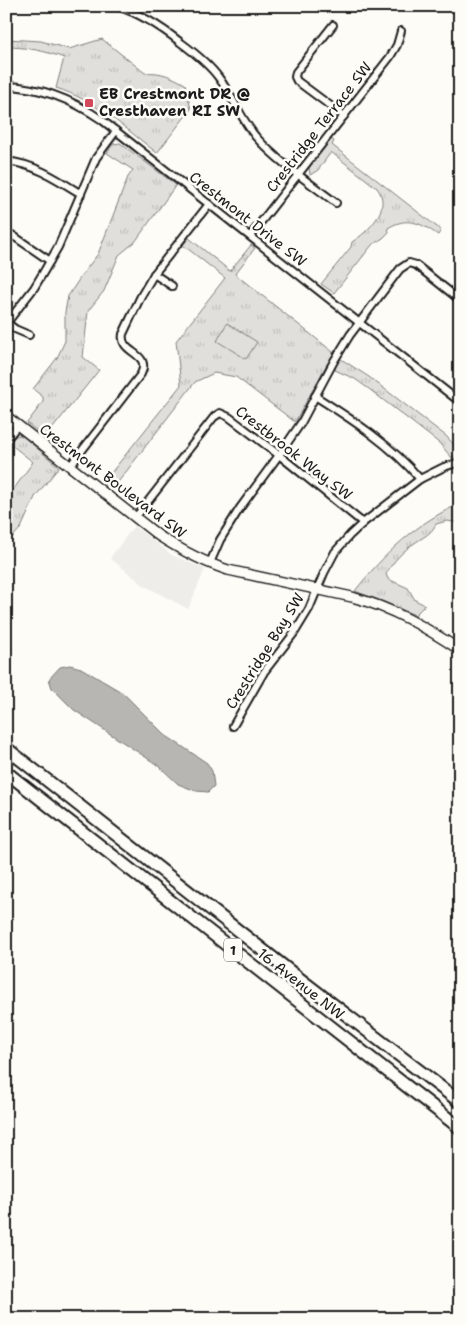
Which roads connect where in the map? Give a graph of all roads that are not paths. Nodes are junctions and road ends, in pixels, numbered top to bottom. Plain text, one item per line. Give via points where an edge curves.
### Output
1 (117, 6) edge
2 (332, 26) dead end
3 (401, 31) dead end
4 (6, 86) edge
5 (344, 116) junction
6 (116, 131) junction
7 (6, 161) edge
8 (298, 174) junction
9 (81, 194) junction
10 (336, 203) dead end
11 (209, 204) junction
12 (6, 234) edge
13 (250, 236) junction
14 (50, 261) junction
15 (154, 274) junction
16 (172, 286) dead end
17 (460, 300) edge
18 (359, 322) junction
19 (7, 323) edge
20 (29, 335) dead end
21 (315, 396) junction
22 (460, 402) edge
23 (6, 416) edge
24 (18, 425) junction
25 (6, 440) edge
26 (279, 455) junction
27 (460, 462) edge
28 (70, 466) junction
29 (420, 479) junction
30 (135, 518) junction
31 (363, 523) junction
32 (210, 563) junction
33 (318, 590) junction
34 (460, 650) edge
35 (233, 726) dead end
36 (6, 748) edge
37 (6, 772) edge
38 (460, 1102) edge
39 (460, 1128) edge

1 - 8 street via 154,22 201,59 219,77 256,137
2 - 5 street via 295,77 296,81
3 - 5 street, Crestridge Terrace SW via 390,57
4 - 6 street, Crestmont Drive SW via 41,91 65,99 90,111
5 - 8 street, Crestridge Terrace SW
6 - 9 street via 96,158
6 - 11 street, Crestmont Drive SW
7 - 9 street via 40,169
8 - 10 street
8 - 13 street, Crestridge Terrace SW
9 - 14 street
11 - 13 street, Crestmont Drive SW
11 - 15 street
12 - 14 street
13 - 18 street, Crestmont Drive SW
14 - 19 street
15 - 16 street
15 - 28 street via 122,338 124,345 142,360 143,371
17 - 18 street via 416,265 408,263
18 - 21 street
18 - 22 street, Crestmont Drive SW
19 - 20 street
21 - 26 street
21 - 29 street via 376,438
23 - 24 street, Crestmont Boulevard SW
24 - 25 street
24 - 28 street, Crestmont Boulevard SW
26 - 30 street, Crestbrook Way SW via 229,417 220,414 214,417
26 - 31 street, Crestbrook Way SW
26 - 32 street via 240,508
27 - 29 street, Crestridge Bay SW
28 - 30 street, Crestmont Boulevard SW
29 - 31 street, Crestridge Bay SW
30 - 32 street, Crestmont Boulevard SW via 174,546
31 - 33 street, Crestridge Bay SW via 335,552
32 - 33 street, Crestmont Boulevard SW
33 - 34 street, Crestmont Boulevard SW via 360,599 393,611
33 - 35 street, Crestridge Bay SW
36 - 38 highway, 16 Avenue NW / 1
37 - 39 highway, 16 Avenue NW / 1

